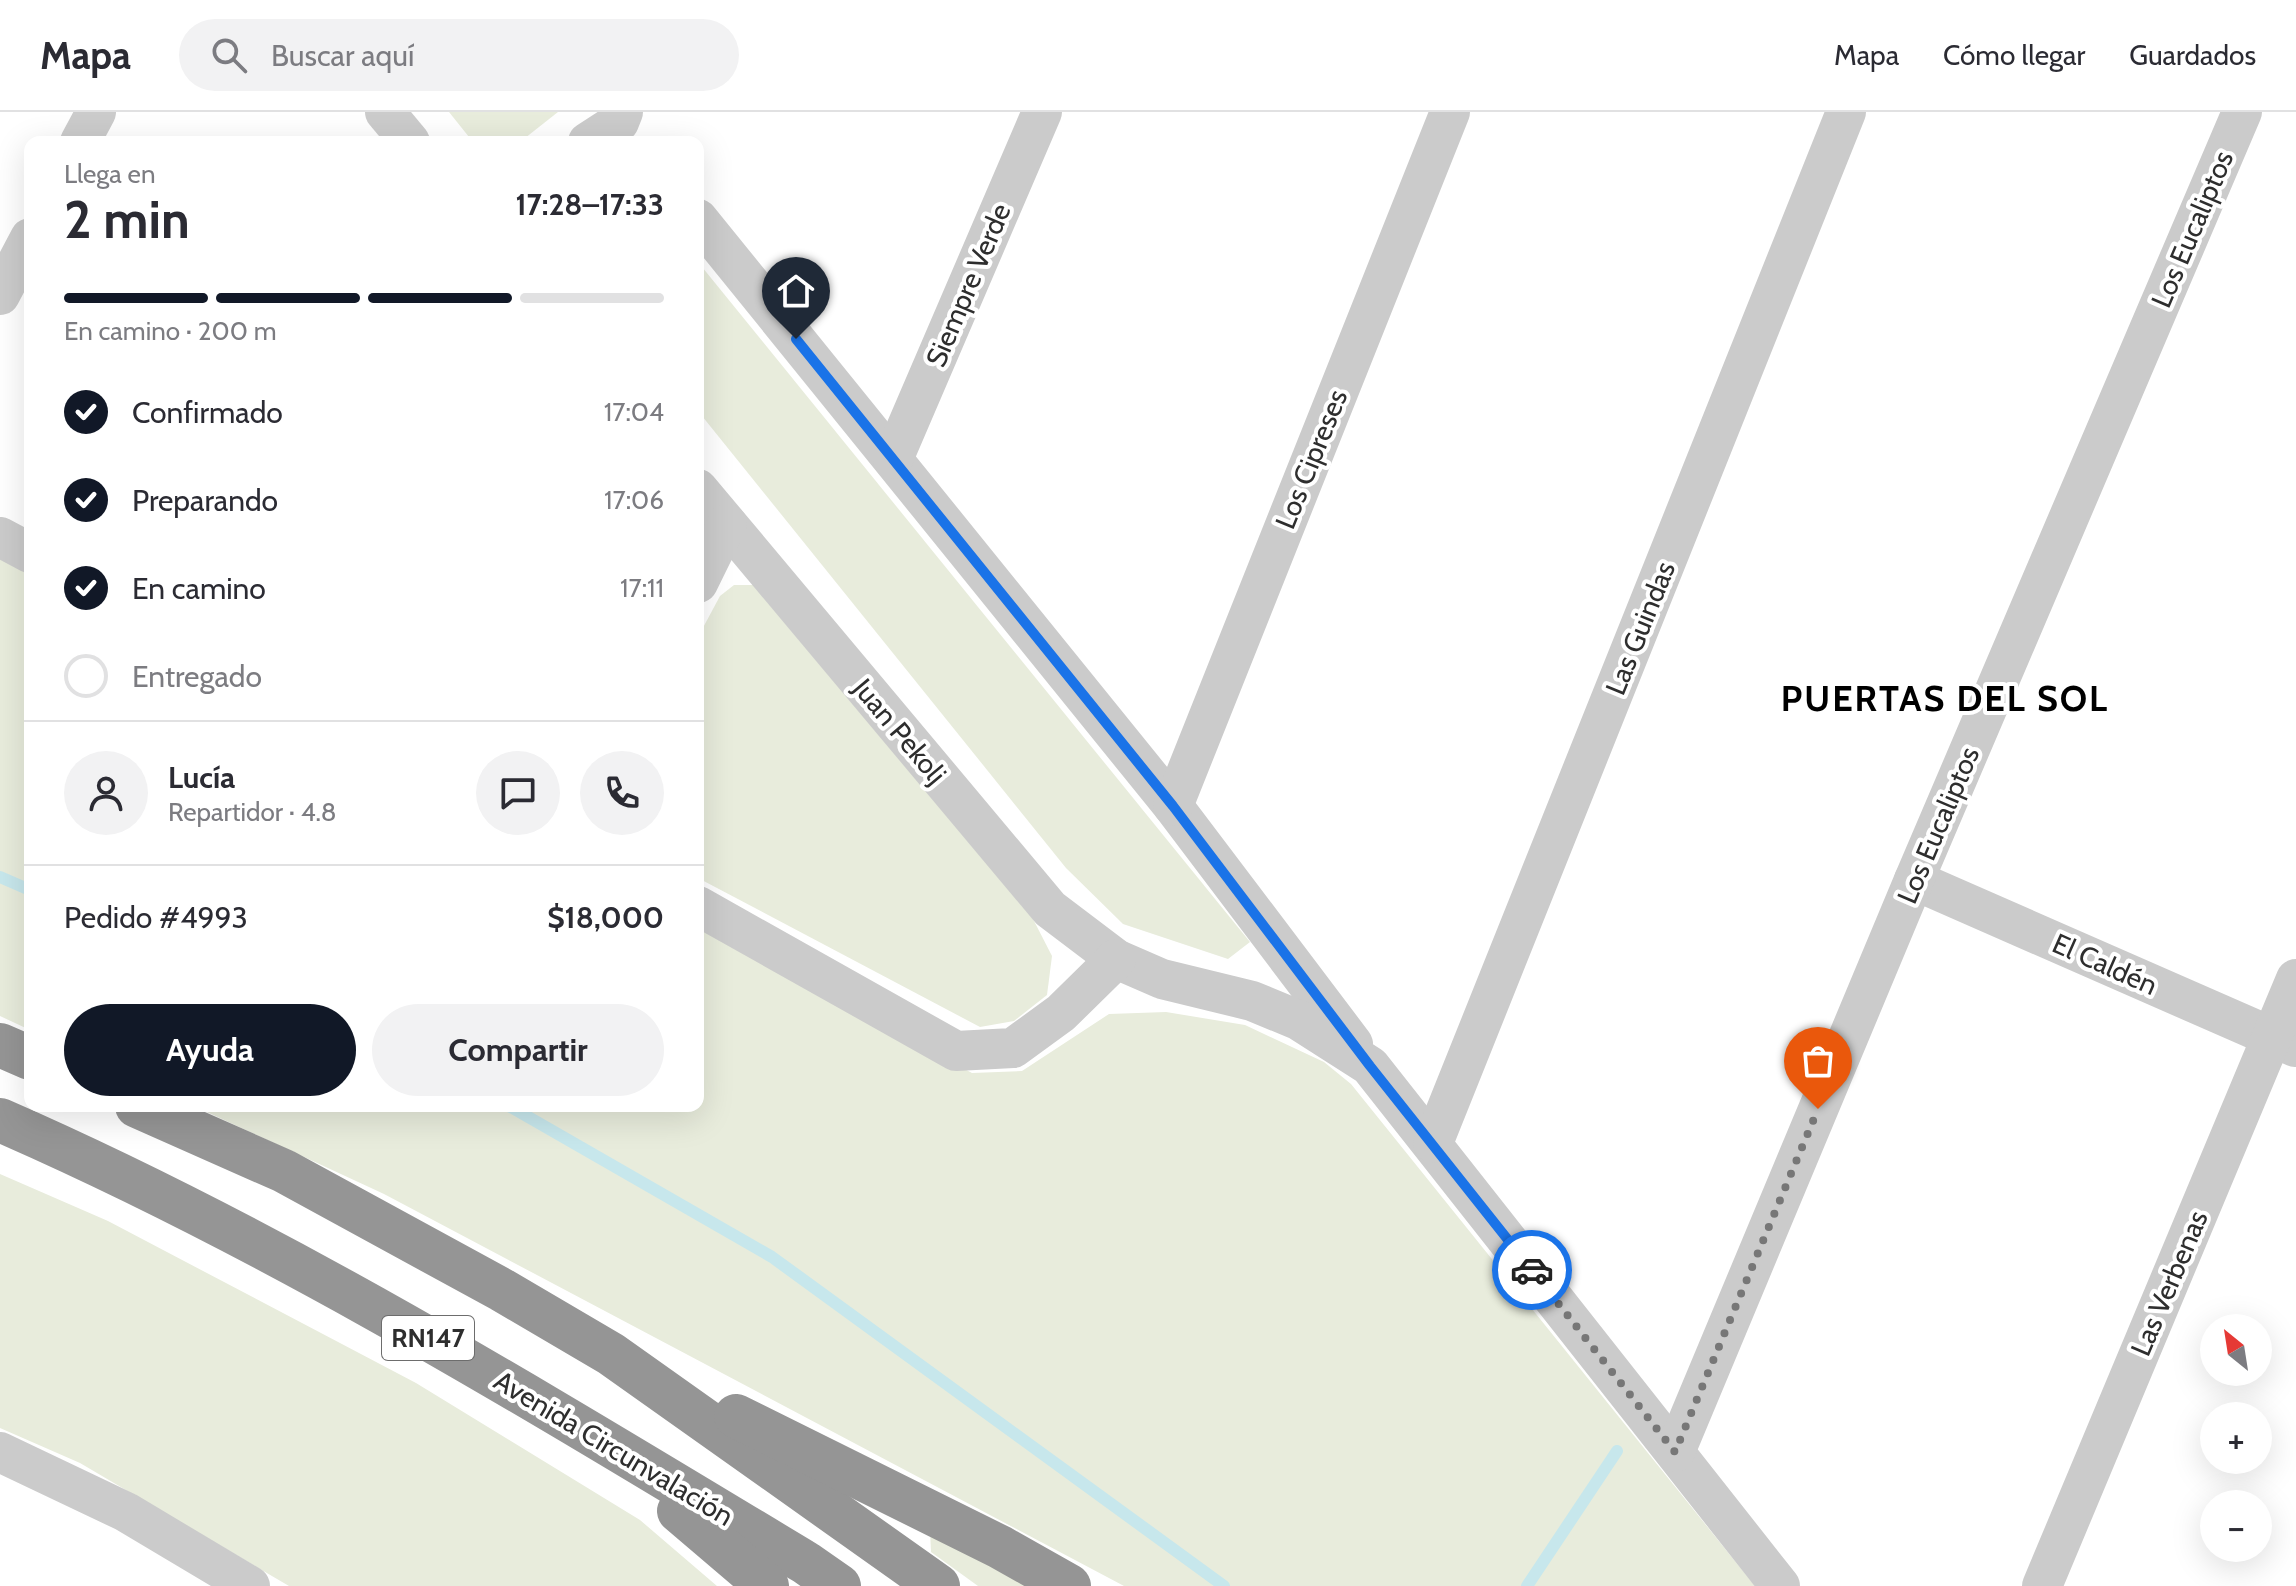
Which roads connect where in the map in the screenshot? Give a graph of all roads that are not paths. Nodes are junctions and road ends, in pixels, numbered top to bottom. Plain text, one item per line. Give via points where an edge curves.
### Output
1 (96, 112) edge
2 (385, 112) edge
3 (1042, 112) edge
4 (1450, 112) edge
5 (1846, 112) edge
6 (2242, 112) edge
7 (83, 136) edge
8 (405, 136) edge
9 (704, 226) edge
10 (24, 249) edge
11 (0, 295) edge
12 (893, 459) junction
13 (704, 496) edge
14 (727, 524) junction
15 (0, 537) edge
16 (24, 550) edge
17 (704, 571) edge
18 (1173, 806) junction
19 (1914, 880) junction
20 (704, 909) edge
21 (1116, 959) junction
22 (2296, 979) edge
23 (2284, 1042) edge
24 (0, 1045) edge
25 (24, 1055) edge
26 (1370, 1066) junction
27 (151, 1112) edge
28 (0, 1120) edge
29 (1433, 1143) junction
30 (611, 1354) junction
31 (580, 1427) junction
32 (0, 1452) edge
33 (1675, 1452) junction
34 (248, 1586) edge
35 (767, 1586) edge
36 (839, 1586) edge
37 (938, 1586) edge
38 (1069, 1586) edge
39 (1780, 1586) edge
40 (2042, 1586) edge

1 - 7 street
2 - 8 street
3 - 12 street, Siempre Verde
4 - 18 street, Los Cipreses
5 - 29 street, Las Guindas
6 - 19 street, Los Eucaliptos
9 - 12 street
10 - 11 street
12 - 18 street
13 - 14 street, Juan Pekolj
14 - 17 street
14 - 21 street, Juan Pekolj via 1050,909
15 - 16 street
18 - 26 street
19 - 23 street, El Caldén
19 - 33 street, Los Eucaliptos
20 - 21 street via 956,1051 1013,1048 1061,1013
21 - 26 street, Juan Pekolj via 1162,979 1252,1001 1298,1020
22 - 23 street, Las Verbenas
23 - 40 street, Las Verbenas
24 - 25 highway
26 - 29 street
27 - 30 highway, RN147 via 284,1171
28 - 31 highway, Avenida Circunvalación / RN147 via 89,1159 319,1276
29 - 33 street
30 - 37 highway, RN147
30 - 38 highway
31 - 35 highway
31 - 36 highway, Avenida Circunvalación / RN147
32 - 34 street via 126,1512
33 - 39 street

